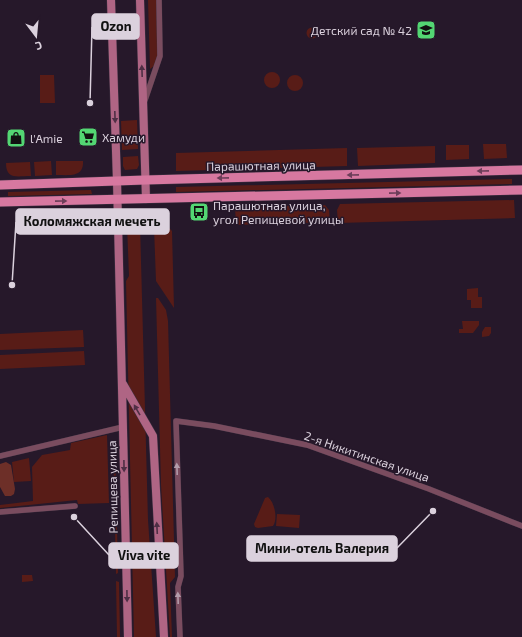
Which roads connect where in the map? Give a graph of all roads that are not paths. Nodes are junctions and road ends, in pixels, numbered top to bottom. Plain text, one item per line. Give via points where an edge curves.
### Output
1 (111, 0) edge
2 (140, 0) edge
3 (159, 0) edge
4 (143, 104) junction
5 (522, 170) edge
6 (145, 180) junction
7 (117, 181) junction
8 (0, 185) edge
9 (522, 190) edge
10 (146, 199) junction
11 (117, 200) junction
12 (0, 202) edge
13 (122, 384) junction
14 (123, 427) junction
15 (0, 456) edge
16 (75, 506) dead end
17 (0, 512) edge
18 (522, 526) edge
19 (128, 637) edge
20 (164, 637) edge
21 (180, 637) edge

1 -> 7 main road, Репищева улица
4 -> 2 main road
3 - 4 street via 160,56
4 - 6 main road
5 -> 6 main road, Парашютная улица
6 - 7 main road, Парашютная улица
6 - 10 main road
7 - 8 main road, Парашютная улица
7 - 11 main road, Репищева улица
10 -> 9 main road
10 - 11 main road
12 -> 11 main road
11 - 13 main road, Репищева улица
13 - 14 main road, Репищева улица
20 -> 13 main road, Репищева улица via 152,436
14 - 15 street
14 -> 19 main road, Репищева улица
16 - 17 street
21 -> 18 street, 2-я Никитинская улица via 178,587 181,576 176,421 307,445

